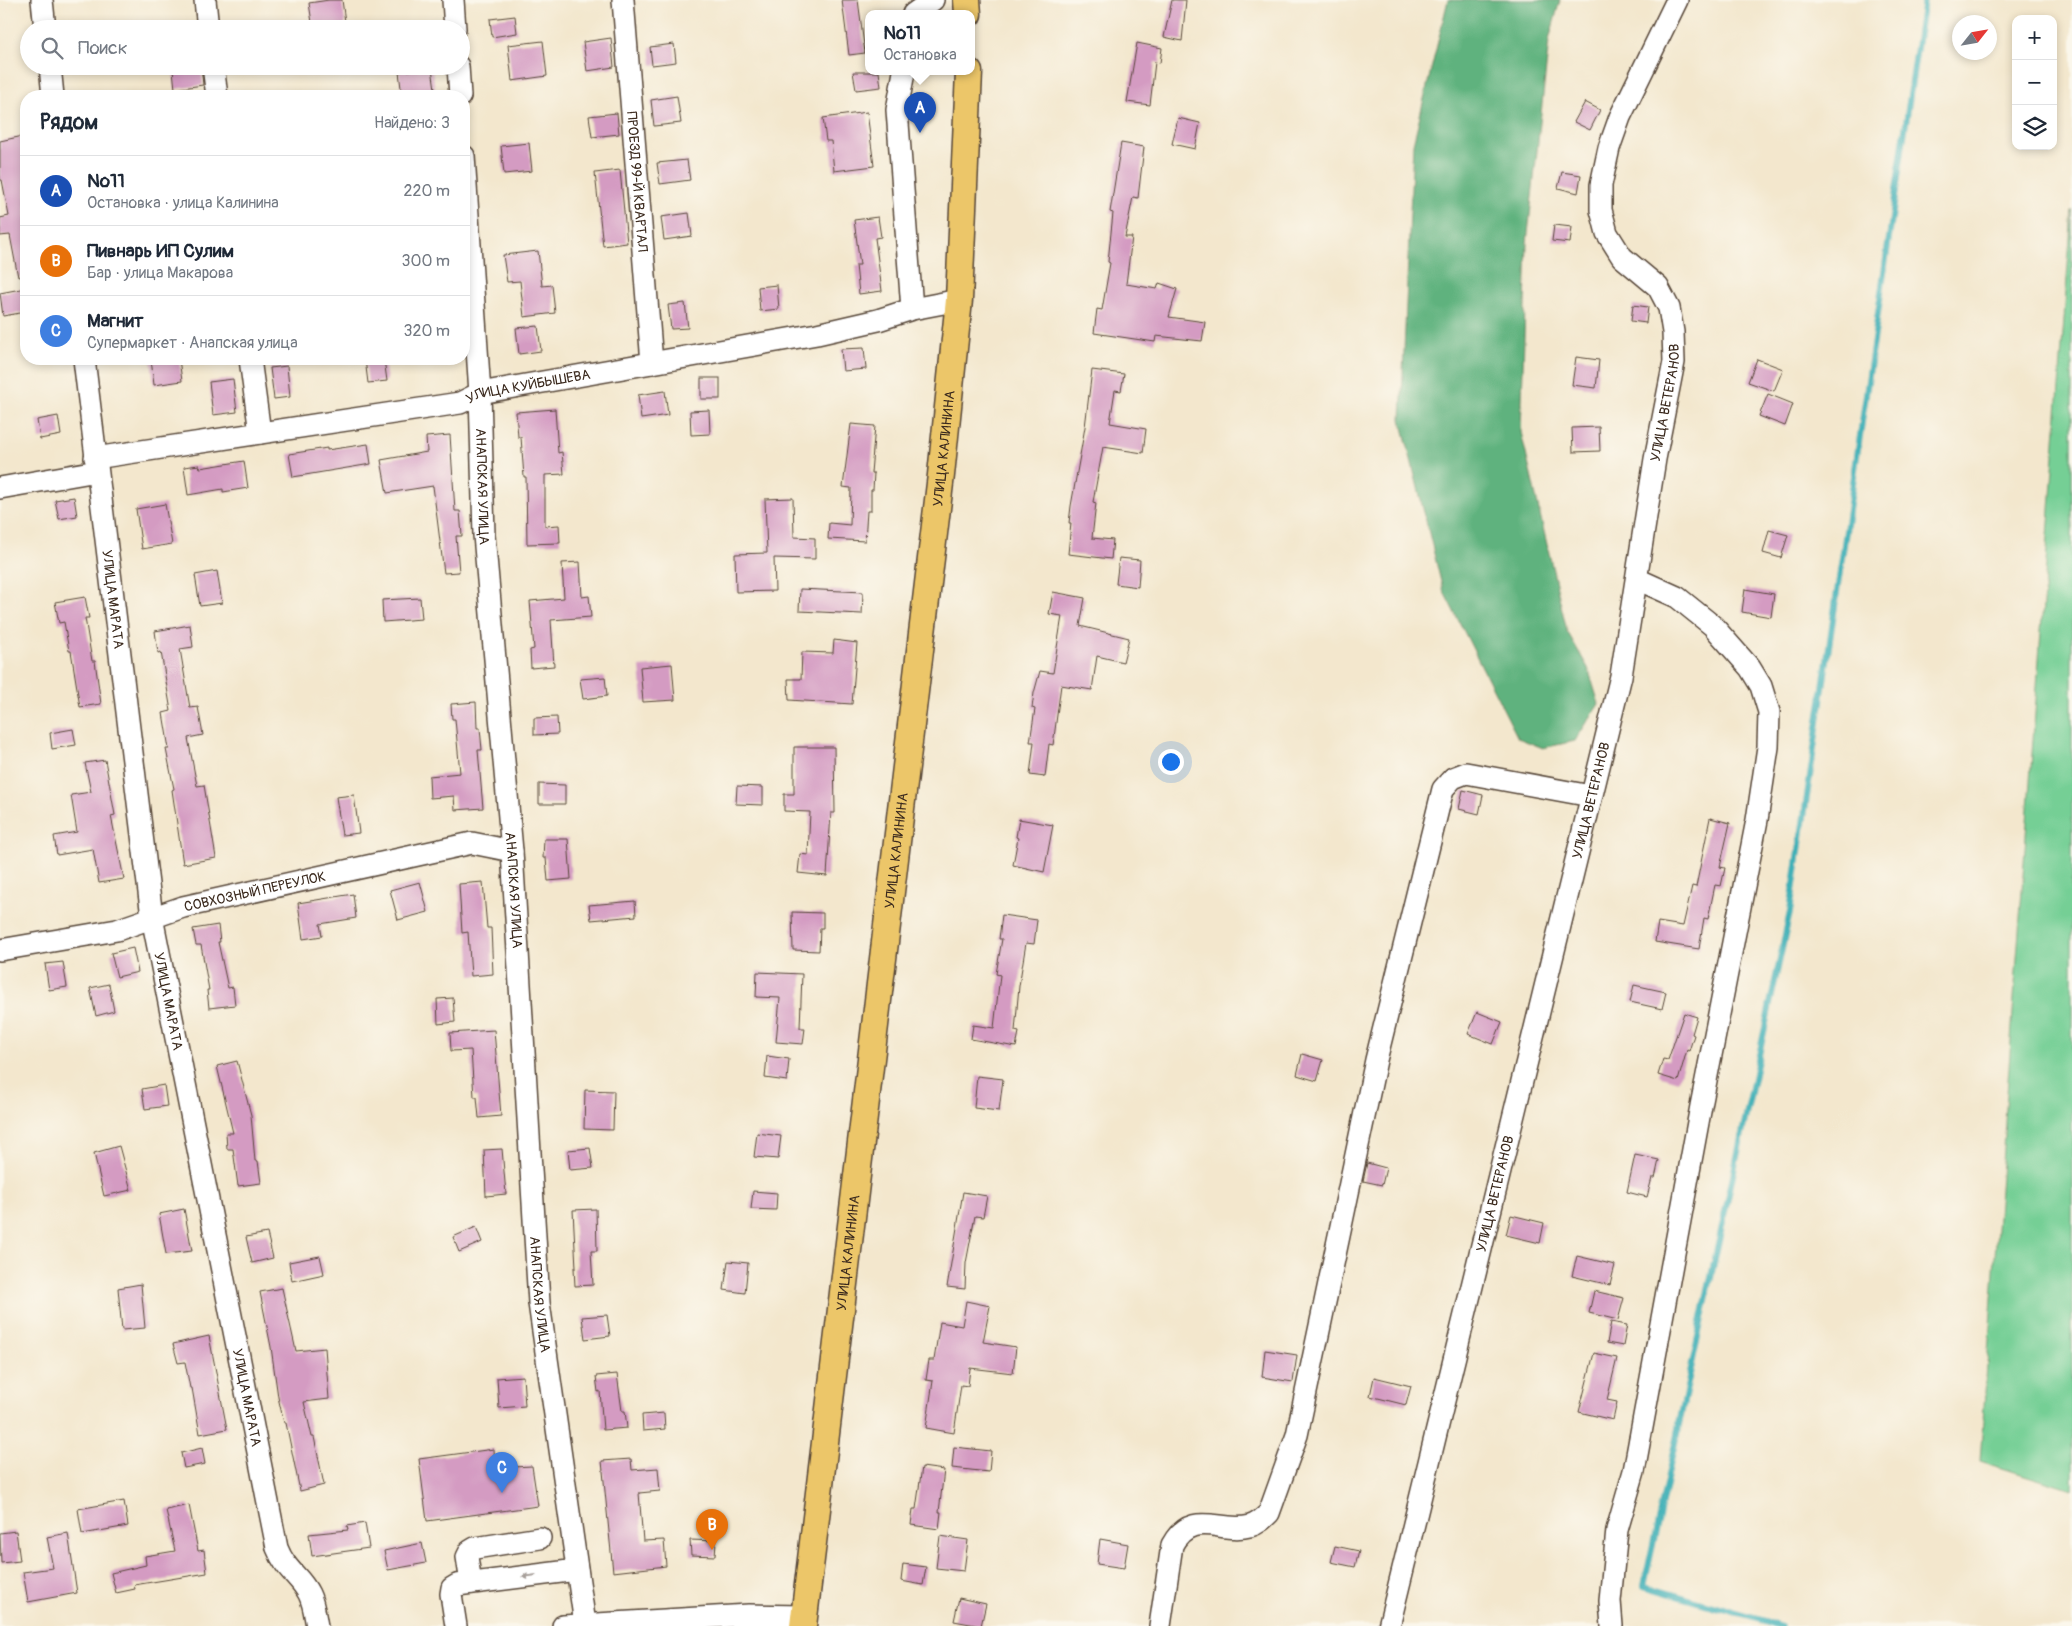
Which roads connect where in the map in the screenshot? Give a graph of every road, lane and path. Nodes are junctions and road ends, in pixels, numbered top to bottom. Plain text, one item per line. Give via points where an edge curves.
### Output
1 (42, 0) edge
2 (205, 0) edge
3 (453, 0) edge
4 (623, 0) edge
5 (933, 0) edge
6 (1677, 0) edge
7 (919, 10) edge
8 (44, 20) edge
9 (207, 20) edge
10 (454, 20) edge
11 (51, 75) edge
12 (214, 75) edge
13 (459, 75) edge
14 (903, 75) edge
15 (969, 75) edge
16 (52, 90) edge
17 (216, 90) edge
18 (460, 90) edge
19 (470, 245) edge
20 (958, 300) junction
21 (912, 309) junction
22 (652, 363) junction
23 (85, 365) edge
24 (251, 365) edge
25 (480, 393) junction
26 (260, 433) junction
27 (96, 465) junction
28 (0, 488) edge
29 (1637, 579) junction
30 (1591, 796) junction
31 (512, 851) junction
32 (152, 918) junction
33 (0, 950) edge
34 (540, 1538) dead end
35 (577, 1570) junction
36 (471, 1584) junction
37 (804, 1621) edge
38 (679, 1622) edge
39 (585, 1624) junction
40 (317, 1626) edge
41 (456, 1626) edge
42 (563, 1626) edge
43 (1160, 1626) edge
44 (1389, 1626) edge
45 (1612, 1626) edge

1 - 8 street
2 - 9 street
3 - 10 street
4 - 22 street, ПРОЕЗД 99-Й КВАРТАЛ
5 - 7 street
6 - 29 street, УЛИЦА ВЕТЕРАНОВ via 1620,117 1601,185 1601,210 1607,233 1622,257 1658,287 1669,308 1673,332 1674,362
11 - 16 street
12 - 17 street
13 - 18 street
14 - 21 street via 897,110
15 - 20 main road, УЛИЦА КАЛИНИНА
19 - 25 street, АНАПСКАЯ УЛИЦА
20 - 21 street, УЛИЦА КУЙБЫШЕВА
20 - 37 main road, УЛИЦА КАЛИНИНА via 939,485
21 - 22 street, УЛИЦА КУЙБЫШЕВА via 817,334
22 - 25 street, УЛИЦА КУЙБЫШЕВА
23 - 27 street, УЛИЦА МАРАТА
24 - 26 street
25 - 26 street, УЛИЦА КУЙБЫШЕВА via 460,403
25 - 31 street, АНАПСКАЯ УЛИЦА via 484,535
26 - 27 street, УЛИЦА КУЙБЫШЕВА
27 - 28 street, УЛИЦА КУЙБЫШЕВА
27 - 32 street, УЛИЦА МАРАТА
29 - 30 street, УЛИЦА ВЕТЕРАНОВ via 1621,676
29 - 45 street via 1677,597 1712,626 1750,668 1761,686 1769,712 1768,747 1757,820 1634,1472 1617,1530 1610,1602
30 - 43 street via 1466,773 1453,778 1444,789 1376,1060 1297,1435 1269,1513 1260,1522 1248,1527 1200,1524 1178,1534 1172,1545
30 - 44 street, УЛИЦА ВЕТЕРАНОВ
31 - 32 street, СОВХОЗНЫЙ ПЕРЕУЛОК via 472,843 182,906
31 - 35 street, АНАПСКАЯ УЛИЦА via 539,1303
32 - 33 street, СОВХОЗНЫЙ ПЕРЕУЛОК via 117,930
32 - 40 street, УЛИЦА МАРАТА via 277,1548 288,1569 310,1595
34 - 36 street via 470,1550 467,1557
35 -> 36 street
35 - 39 street, АНАПСКАЯ УЛИЦА
36 - 41 street via 452,1588
37 - 38 street via 749,1615
38 - 39 street
39 - 42 street

